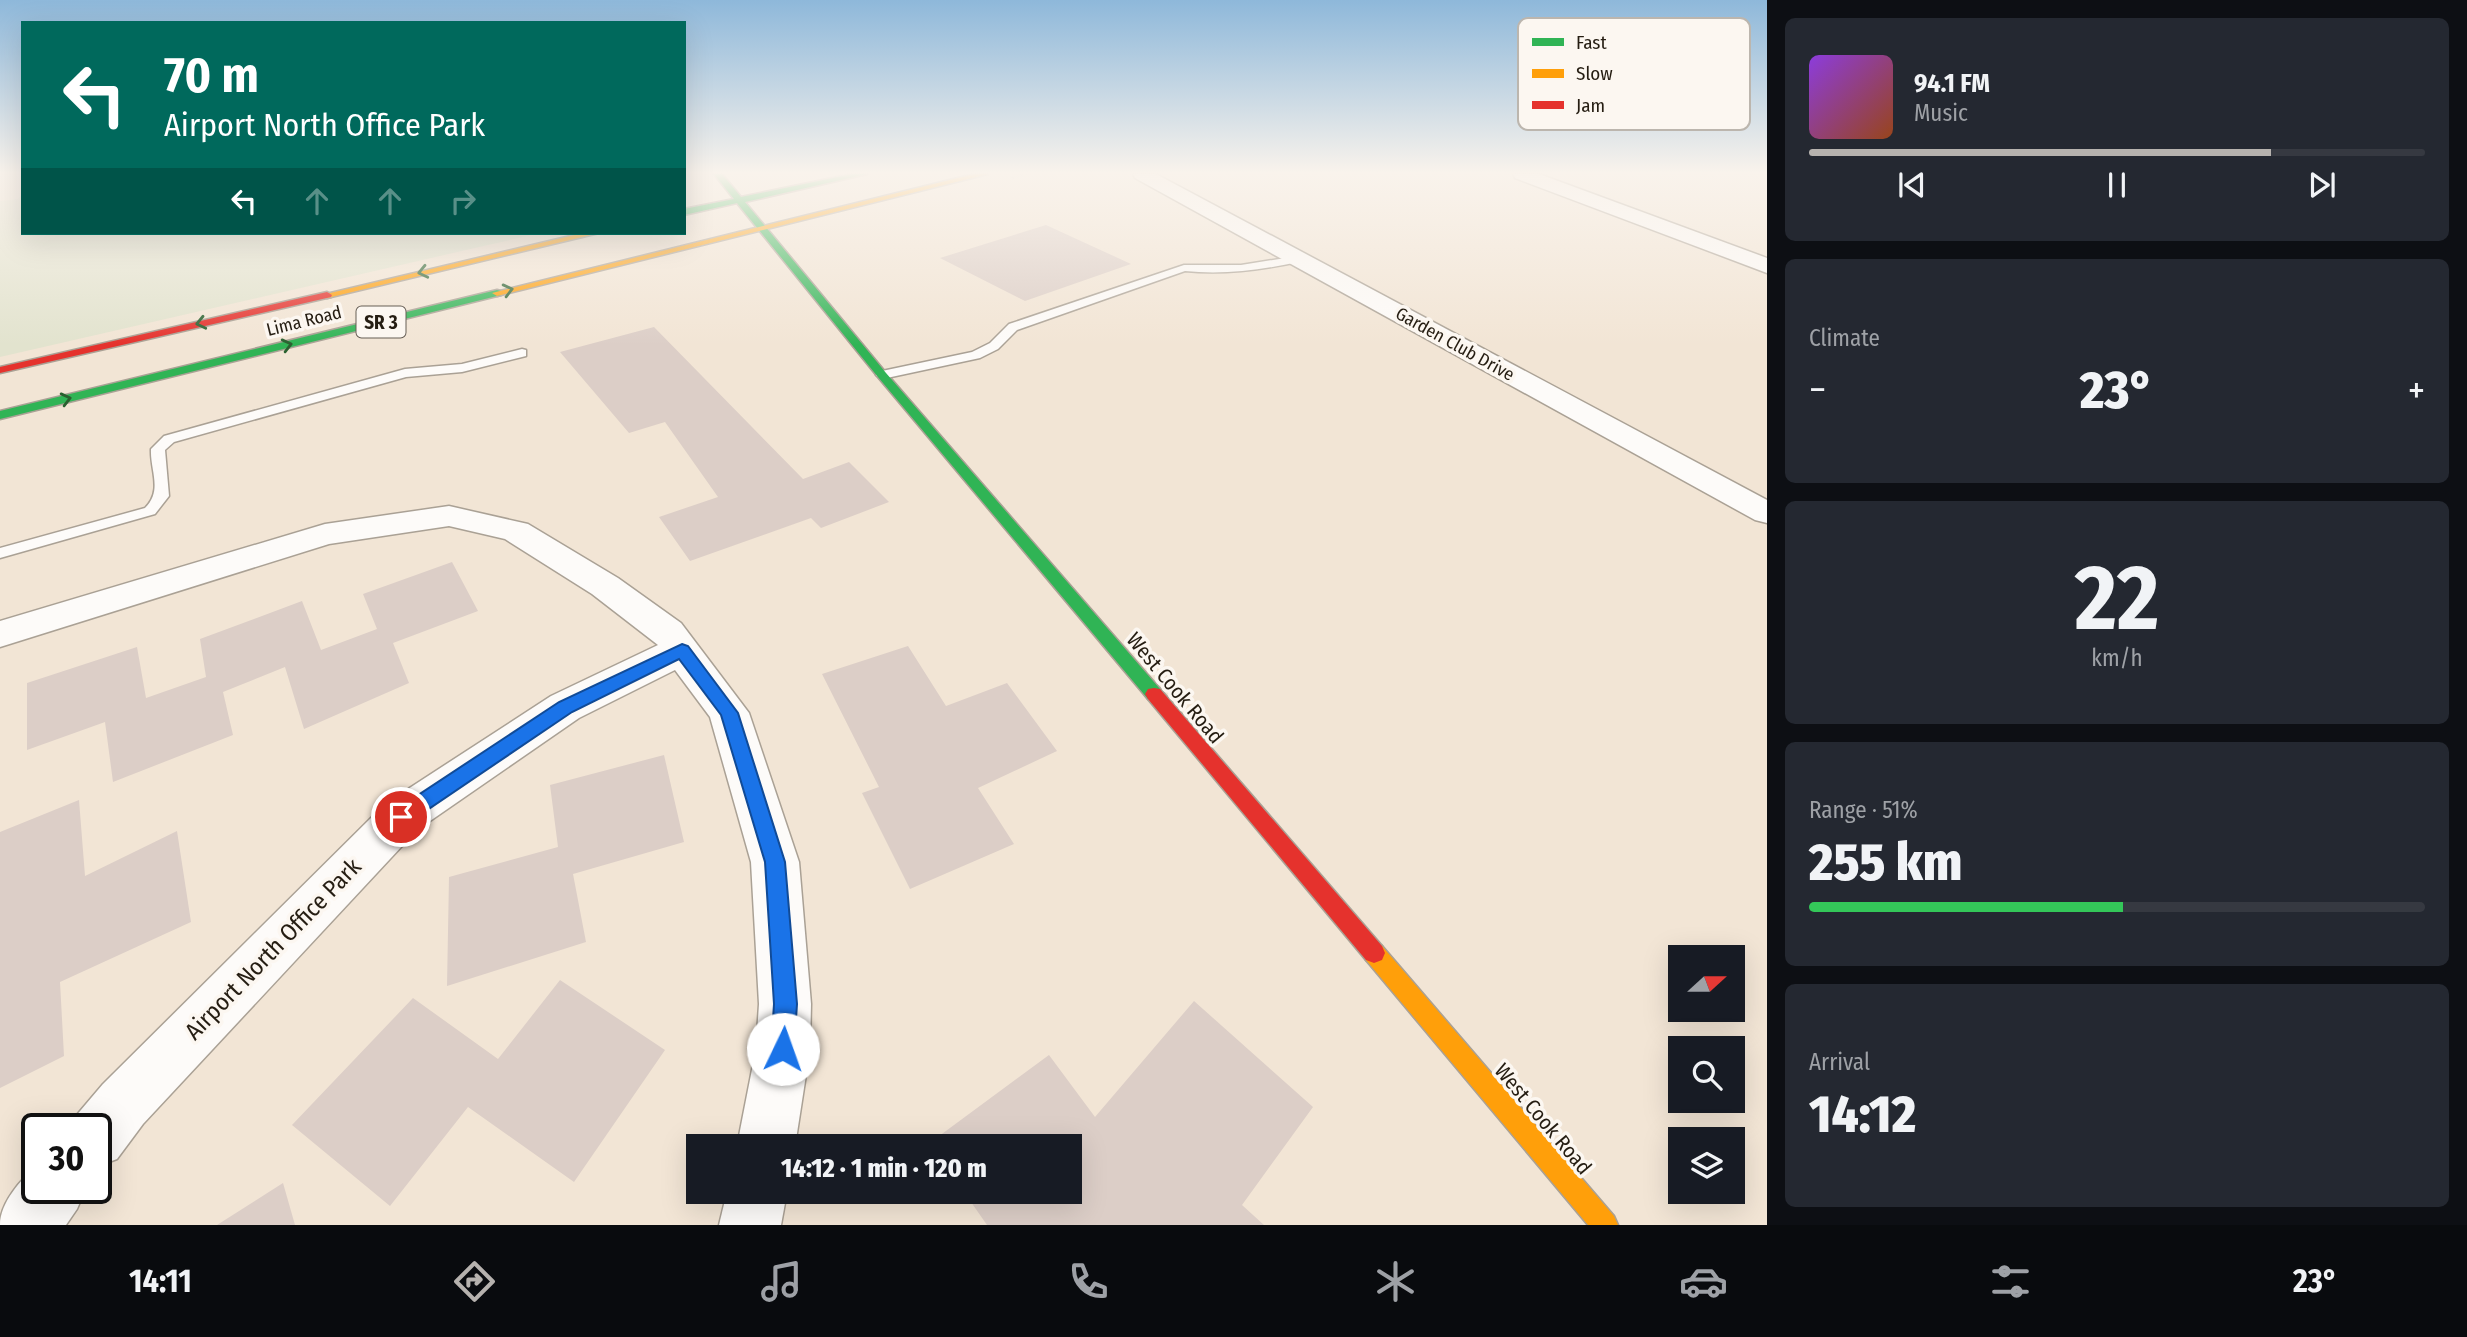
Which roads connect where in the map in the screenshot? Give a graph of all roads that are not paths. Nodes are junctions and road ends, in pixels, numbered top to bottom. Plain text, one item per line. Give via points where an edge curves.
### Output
1 (753, 231) edge
2 (764, 231) edge
3 (1247, 231) edge
4 (1676, 231) edge
5 (585, 235) edge
6 (1298, 259) junction
7 (1767, 265) edge
8 (522, 353) dead end
9 (0, 370) edge
10 (882, 376) junction
11 (0, 415) edge
12 (1767, 513) edge
13 (0, 553) edge
14 (0, 634) edge
15 (682, 650) junction
16 (112, 1118) edge
17 (767, 1134) edge
18 (43, 1204) edge
19 (754, 1204) edge
20 (27, 1225) edge
21 (750, 1225) edge
22 (1605, 1225) edge

11 -> 1 main road, Lima Road / SR 3
2 - 10 main road, West Cook Road
3 - 6 street, Garden Club Drive
4 - 7 street
5 -> 9 main road, Lima Road / SR 3
6 - 10 lane via 1251,269 1184,268 1013,327 994,346 975,355
6 - 12 street, Garden Club Drive
8 - 13 lane via 462,368 405,373 169,439 159,449 158,458 164,491 161,502 150,511
10 - 22 main road, West Cook Road
14 - 15 street via 325,534 449,516 516,531 604,586 668,632
15 - 16 street, Airport North Office Park via 565,707 401,817
15 - 17 street via 729,713 775,862 785,1004 783,1049
18 - 20 street
19 - 21 street

